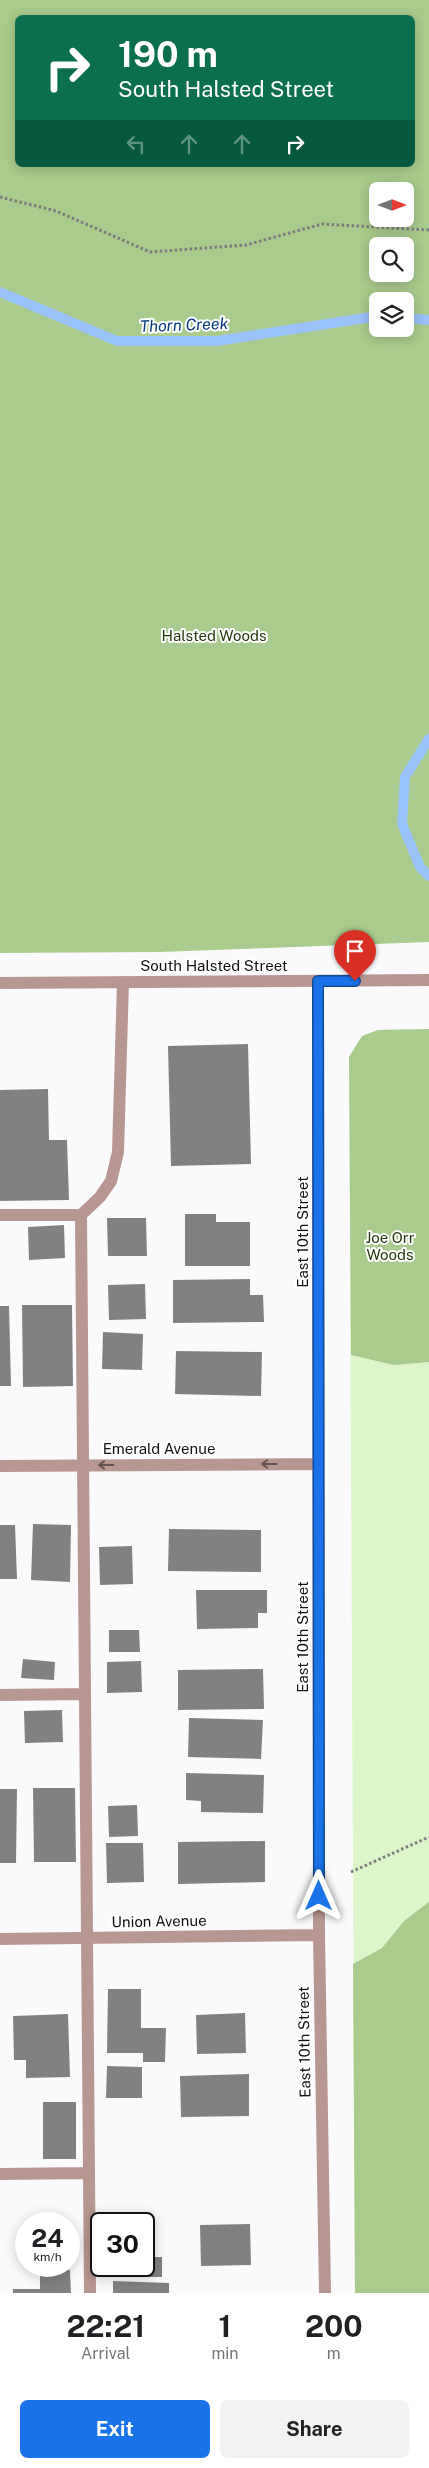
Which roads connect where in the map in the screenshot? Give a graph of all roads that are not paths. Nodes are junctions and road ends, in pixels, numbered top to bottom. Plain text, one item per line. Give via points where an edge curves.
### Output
1 (429, 980) edge
2 (318, 981) junction
3 (0, 982) edge
4 (123, 982) junction
5 (0, 1215) edge
6 (81, 1215) junction
7 (318, 1464) junction
8 (83, 1465) junction
9 (0, 1466) edge
10 (85, 1694) junction
11 (0, 1695) edge
12 (319, 1935) junction
13 (87, 1938) junction
14 (0, 1939) edge
15 (89, 2173) junction
16 (0, 2174) edge
17 (90, 2293) edge
18 (325, 2293) edge

1 - 2 street, South Halsted Street
2 - 4 street, South Halsted Street
2 - 7 street, East 10th Street
3 - 4 street, South Halsted Street
4 - 6 street via 118,1152 111,1181
5 - 6 street
6 - 8 street
7 -> 8 street, Emerald Avenue
7 - 12 street, East 10th Street
8 - 9 street, Emerald Avenue
8 - 10 street
10 - 11 street
10 - 13 street
12 - 13 street, Union Avenue
12 - 18 street, East 10th Street
13 - 14 street, Union Avenue
13 - 15 street
15 - 16 street
15 - 17 street

